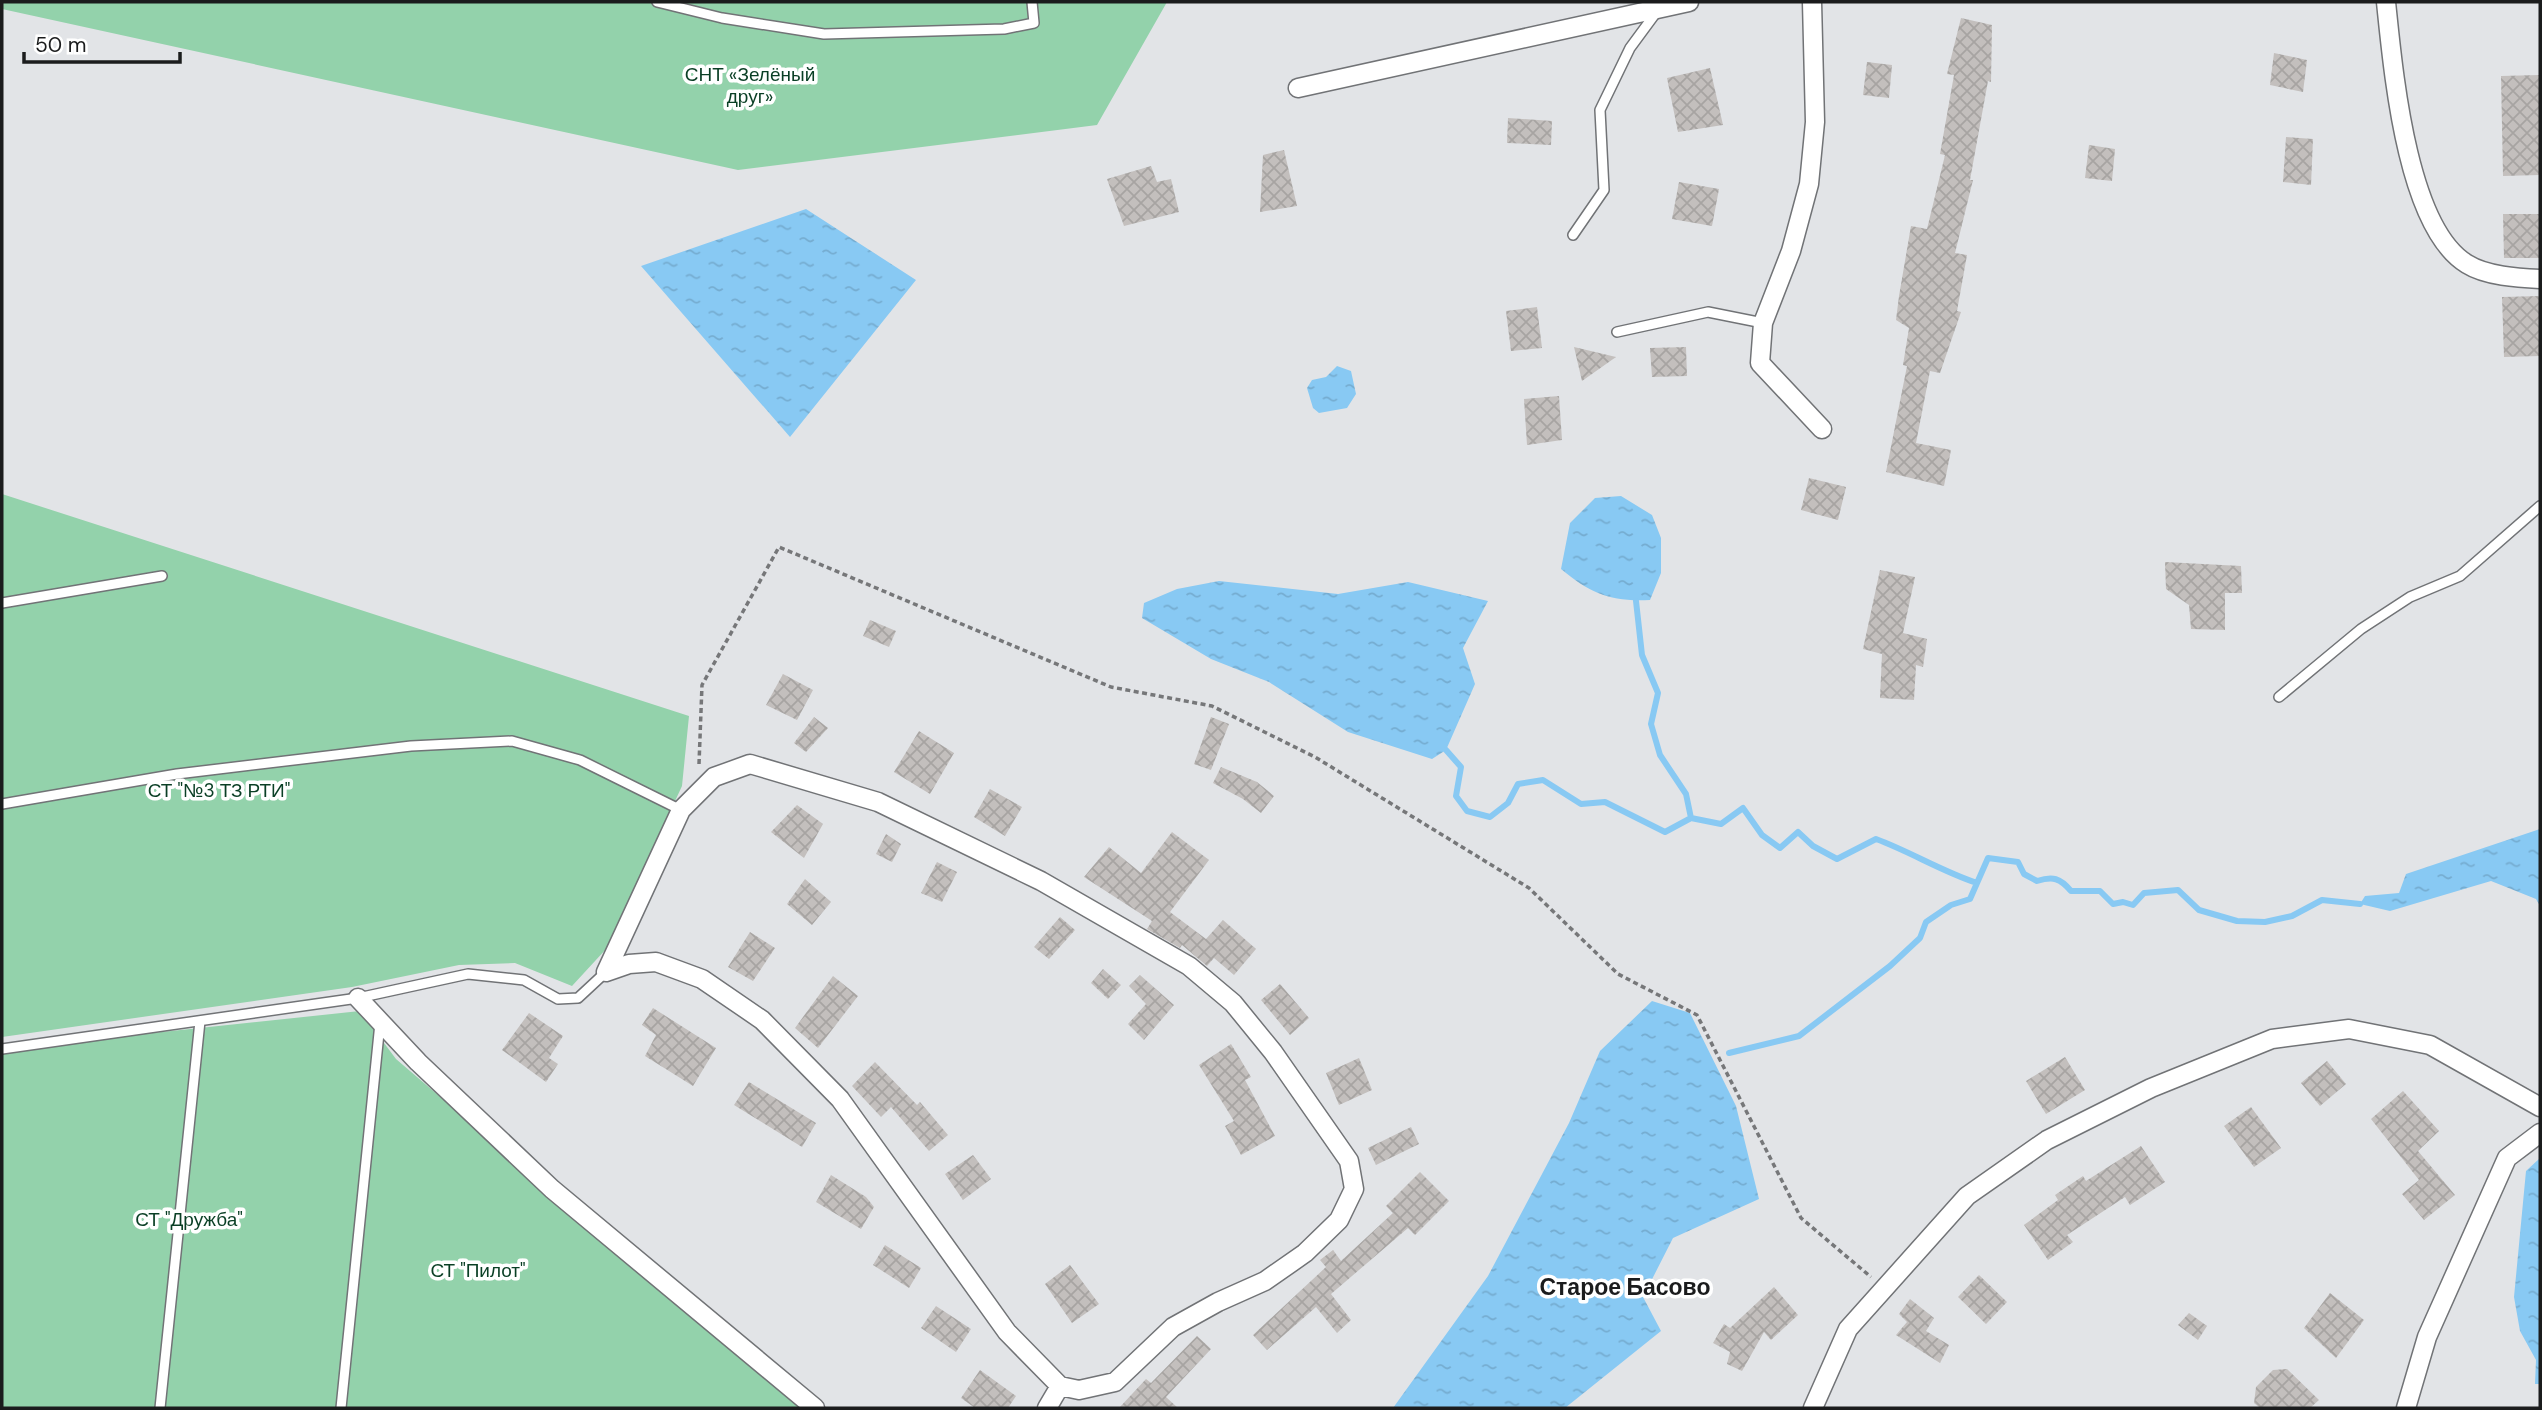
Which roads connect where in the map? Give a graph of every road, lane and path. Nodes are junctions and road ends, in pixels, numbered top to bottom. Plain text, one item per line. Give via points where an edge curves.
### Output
1 (657, 2) edge
2 (1032, 2) edge
3 (1689, 2) edge
4 (1812, 2) edge
5 (2386, 2) edge
6 (1659, 8) junction
7 (1298, 88) dead end
8 (1573, 234) dead end
9 (2540, 279) edge
10 (1763, 323) junction
11 (1617, 332) dead end
12 (1822, 429) dead end
13 (2540, 506) edge
14 (162, 576) dead end
15 (2, 603) edge
16 (2279, 697) dead end
17 (698, 793) junction
18 (2, 804) edge
19 (681, 810) junction
20 (606, 972) junction
21 (358, 998) junction
22 (200, 1021) junction
23 (380, 1022) junction
24 (2, 1049) edge
25 (2540, 1107) edge
26 (2540, 1133) edge
27 (1886, 1290) junction
28 (1060, 1386) junction
29 (160, 1408) edge
30 (341, 1408) edge
31 (815, 1408) edge
32 (1047, 1408) edge
33 (1813, 1408) edge
34 (2406, 1408) edge

1 - 2 lane via 824,34 1004,29 1034,23
3 - 6 street
4 - 10 street via 1815,122 1809,184 1791,251
5 - 9 street via 2412,170 2429,217 2448,247 2467,264
6 - 7 street
6 - 8 lane via 1630,48 1600,110 1604,190
10 - 11 lane via 1708,312
10 - 12 street via 1760,363
13 - 16 lane via 2460,576 2410,597 2361,629
14 - 15 lane
17 - 19 street
17 - 27 path via 702,685 779,547 1111,687 1212,706 1315,757 1529,888 1618,974 1697,1015 1801,1218
17 - 28 street via 714,777 750,764 878,802 1041,881 1189,966 1233,1003 1349,1161 1354,1189 1339,1220 1305,1253 1265,1281 1173,1327 1115,1382 1079,1390
18 - 19 lane via 191,772 411,746 512,741 580,760
19 - 20 street
20 - 21 lane via 578,998 558,999 524,980 468,974
20 - 28 street via 656,961 702,979 762,1020 840,1099 1007,1332
21 - 22 lane
21 - 23 street
22 - 24 lane
22 - 29 lane
23 - 30 lane
23 - 31 street via 552,1189
25 - 27 street via 2430,1045 2349,1029 2272,1039 2151,1088 2047,1140 1968,1196
26 - 34 street via 2507,1158 2427,1337
27 - 33 street via 1848,1329
28 - 32 street

